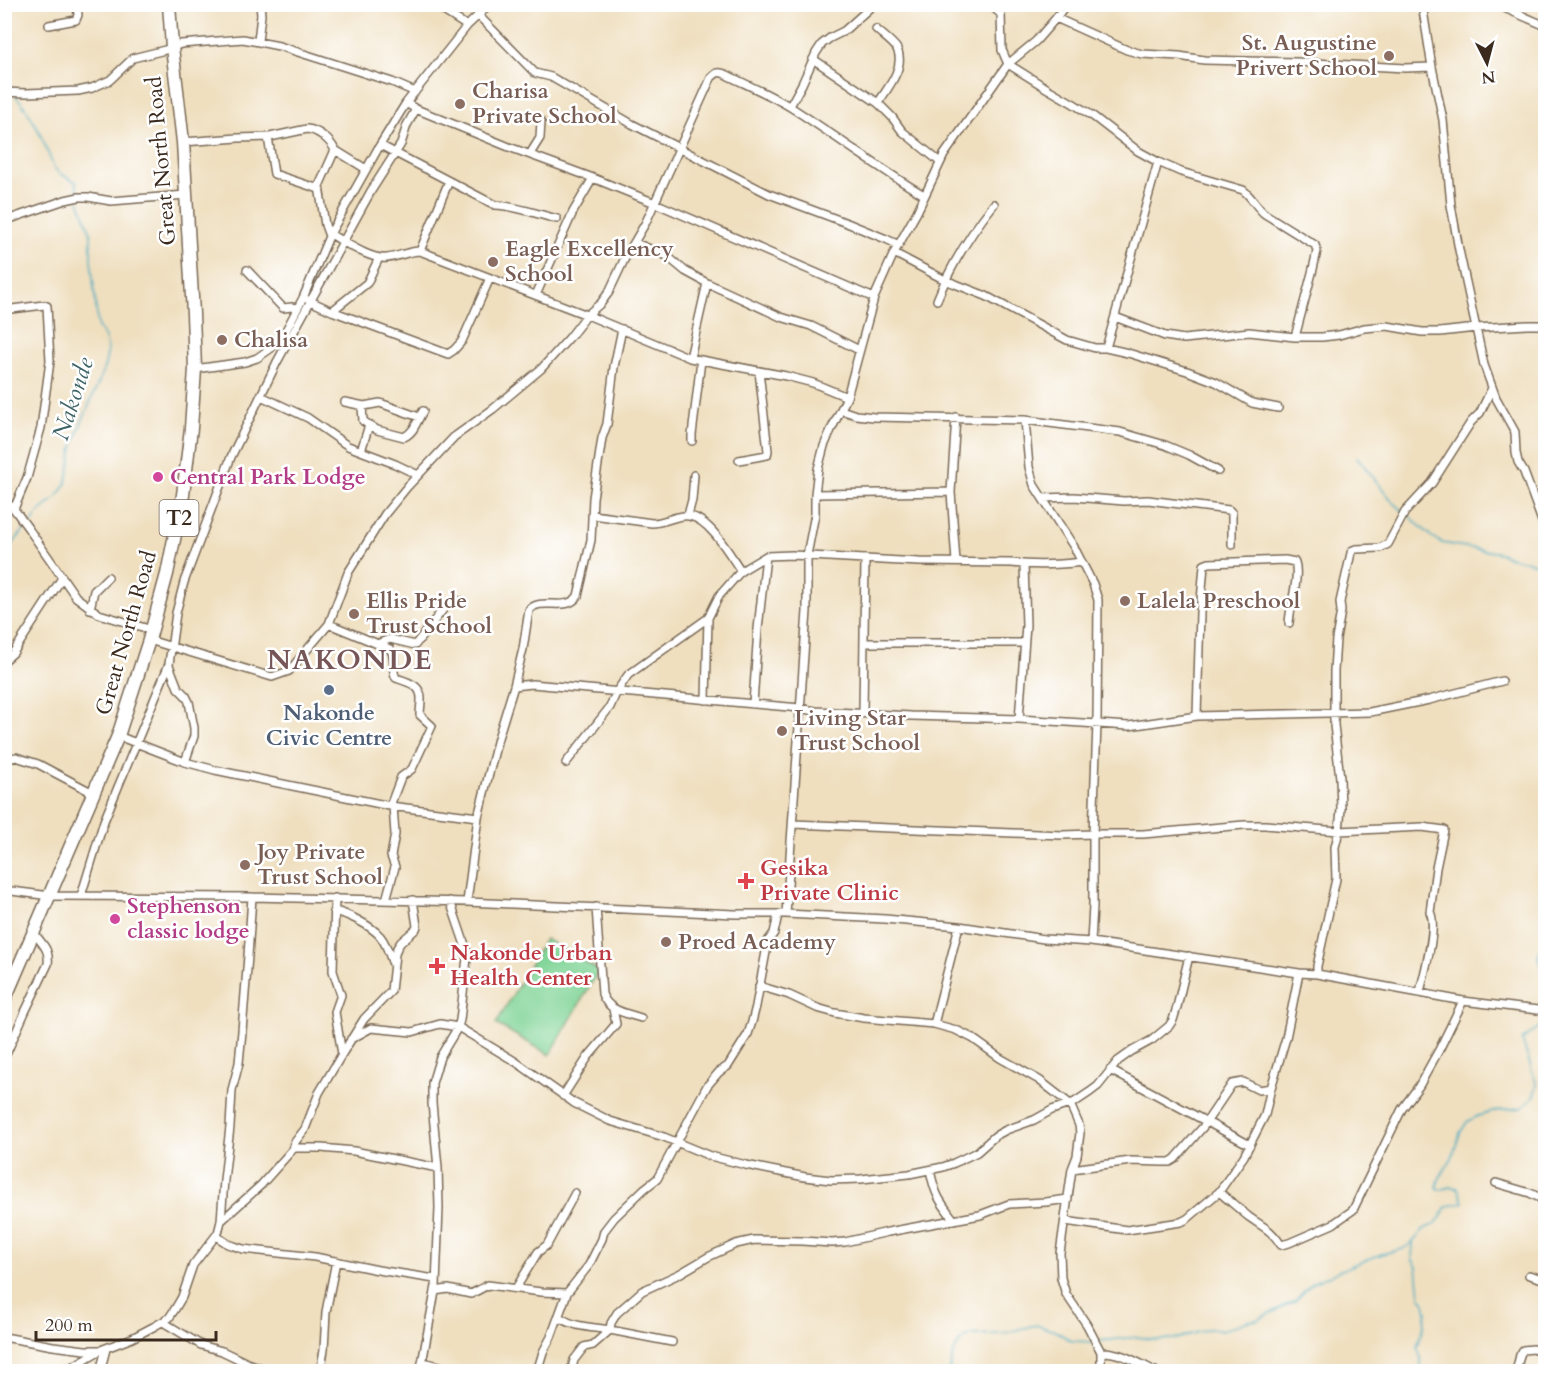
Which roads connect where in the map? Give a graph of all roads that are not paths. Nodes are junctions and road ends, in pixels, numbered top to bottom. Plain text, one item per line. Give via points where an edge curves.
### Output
1 (77, 4) edge
2 (169, 4) edge
3 (260, 4) edge
4 (433, 4) edge
5 (490, 4) edge
6 (874, 4) edge
7 (988, 4) edge
8 (1066, 4) edge
9 (1422, 4) edge
10 (1495, 4) edge
11 (478, 15) junction
12 (1056, 18) junction
13 (49, 25) dead end
14 (467, 26) junction
15 (1545, 26) edge
16 (876, 29) dead end
17 (258, 41) junction
18 (172, 47) junction
19 (813, 59) junction
20 (1008, 64) junction
21 (1432, 67) junction
22 (4, 92) edge
23 (415, 92) junction
24 (878, 103) junction
25 (406, 104) junction
26 (790, 106) junction
27 (416, 109) junction
28 (541, 121) dead end
29 (268, 137) junction
30 (183, 142) junction
31 (380, 145) junction
32 (680, 148) junction
33 (335, 150) junction
34 (395, 152) junction
35 (530, 154) junction
36 (940, 162) junction
37 (1158, 162) junction
38 (366, 169) junction
39 (593, 178) junction
40 (449, 181) junction
41 (319, 189) junction
42 (186, 195) junction
43 (924, 195) junction
44 (655, 203) junction
45 (994, 204) dead end
46 (4, 211) edge
47 (557, 219) dead end
48 (7, 220) edge
49 (329, 235) junction
50 (343, 241) junction
51 (635, 243) junction
52 (898, 245) junction
53 (420, 251) junction
54 (894, 253) junction
55 (379, 258) junction
56 (247, 270) dead end
57 (490, 278) junction
58 (945, 280) junction
59 (707, 284) junction
60 (536, 295) junction
61 (303, 298) junction
62 (874, 298) junction
63 (937, 300) dead end
64 (311, 302) junction
65 (297, 309) junction
66 (4, 310) edge
67 (332, 310) junction
68 (587, 315) junction
69 (1115, 317) junction
70 (1545, 325) edge
71 (1476, 328) junction
72 (622, 329) junction
73 (1295, 337) junction
74 (1106, 348) junction
75 (859, 350) junction
76 (690, 358) junction
77 (701, 360) junction
78 (195, 369) junction
79 (759, 371) junction
80 (1492, 388) junction
81 (261, 396) junction
82 (847, 397) junction
83 (345, 402) dead end
84 (362, 406) junction
85 (1278, 408) dead end
86 (841, 410) junction
87 (956, 417) junction
88 (1025, 420) junction
89 (369, 425) junction
90 (692, 441) dead end
91 (361, 451) junction
92 (739, 460) dead end
93 (1218, 471) dead end
94 (418, 475) junction
95 (694, 475) dead end
96 (951, 492) junction
97 (815, 494) junction
98 (1043, 498) junction
99 (4, 500) edge
100 (14, 509) junction
101 (593, 515) junction
102 (688, 515) junction
103 (1545, 532) edge
104 (1232, 545) dead end
105 (807, 555) junction
106 (766, 556) junction
107 (865, 559) junction
108 (956, 562) junction
109 (1082, 562) junction
110 (1024, 565) junction
111 (741, 571) junction
112 (108, 577) dead end
113 (62, 578) junction
114 (463, 601) dead end
115 (90, 609) junction
116 (708, 618) junction
117 (1289, 623) dead end
118 (329, 624) junction
119 (151, 635) junction
120 (865, 642) junction
121 (1024, 643) junction
122 (377, 644) junction
123 (172, 648) junction
124 (4, 661) edge
125 (169, 664) junction
126 (1502, 681) dead end
127 (514, 686) junction
128 (617, 691) junction
129 (706, 700) junction
130 (753, 704) junction
131 (800, 708) junction
132 (863, 713) junction
133 (1334, 713) junction
134 (1197, 716) junction
135 (1019, 719) junction
136 (1097, 724) junction
137 (118, 736) junction
138 (136, 743) junction
139 (4, 760) edge
140 (185, 762) junction
141 (566, 762) dead end
142 (93, 793) junction
143 (392, 806) junction
144 (478, 817) junction
145 (793, 824) junction
146 (1339, 831) junction
147 (1093, 834) junction
148 (4, 890) edge
149 (50, 896) junction
150 (81, 896) junction
151 (252, 897) junction
152 (334, 898) junction
153 (386, 900) junction
154 (413, 900) junction
155 (450, 901) junction
156 (467, 902) junction
157 (596, 907) junction
158 (334, 911) junction
159 (782, 914) junction
160 (959, 926) junction
161 (34, 933) junction
162 (1091, 942) junction
163 (1189, 956) junction
164 (393, 968) junction
165 (1299, 973) junction
166 (1317, 974) junction
167 (759, 986) junction
168 (1420, 992) junction
169 (4, 1001) edge
170 (1463, 1001) junction
171 (613, 1009) junction
172 (1545, 1011) edge
173 (641, 1018) dead end
174 (934, 1024) junction
175 (458, 1027) junction
176 (351, 1039) junction
177 (342, 1054) junction
178 (4, 1059) edge
179 (1110, 1070) junction
180 (1271, 1088) junction
181 (563, 1095) junction
182 (1070, 1104) junction
183 (1207, 1122) junction
184 (676, 1141) junction
185 (1250, 1145) junction
186 (293, 1149) junction
187 (438, 1168) junction
188 (1072, 1168) junction
189 (930, 1170) junction
190 (1496, 1183) dead end
191 (1219, 1192) junction
192 (575, 1193) dead end
193 (1068, 1199) junction
194 (1545, 1201) edge
195 (954, 1220) junction
196 (221, 1221) junction
197 (1065, 1221) junction
198 (216, 1236) junction
199 (336, 1261) junction
200 (1529, 1275) dead end
201 (435, 1279) junction
202 (1545, 1280) edge
203 (516, 1288) junction
204 (435, 1290) junction
205 (567, 1293) junction
206 (559, 1317) junction
207 (163, 1322) junction
208 (610, 1330) junction
209 (4, 1336) edge
210 (672, 1342) dead end
211 (104, 1349) junction
212 (1099, 1349) junction
213 (1545, 1354) edge
214 (423, 1362) junction
215 (63, 1371) edge
216 (100, 1371) edge
217 (273, 1371) edge
218 (320, 1371) edge
219 (420, 1371) edge
220 (464, 1371) edge
221 (537, 1371) edge
222 (571, 1371) edge
223 (1101, 1371) edge
224 (1157, 1371) edge
225 (1516, 1371) edge

1 - 13 street via 76,20
2 - 18 highway, Great North Road / T2
3 - 17 street
4 - 14 street
5 - 11 street
6 - 19 street via 844,31 822,44
7 - 20 street via 1001,14 1002,50
8 - 12 street
9 - 21 street
10 - 15 street
11 - 14 street
11 - 32 street via 535,73 551,77
12 - 20 street
12 - 21 street via 1142,54 1204,60
14 - 23 street
16 - 24 street via 897,48 898,56 896,76
17 - 18 street via 243,39
17 - 23 street
18 - 22 street via 130,60 110,80 92,88
18 - 30 highway, Great North Road / T2
19 - 24 street
19 - 26 street
20 - 36 street
20 - 37 street via 1084,110
21 - 71 street via 1443,120 1451,205
23 - 25 street
24 - 36 street via 902,131
25 - 27 street
25 - 31 street
26 - 32 street via 716,73
26 - 43 street
27 - 34 street
27 - 35 street
28 - 35 street via 540,138
29 - 30 street
29 - 33 street via 307,129 320,134
29 - 41 street via 274,174
30 - 42 highway, Great North Road / T2
31 - 34 street
31 - 38 street
32 - 44 street
32 - 52 street via 769,194
33 - 38 street
33 - 41 street
34 - 40 street
34 - 50 street
35 - 39 street
36 - 43 street
37 - 69 street
37 - 73 street via 1243,190 1265,214 1315,245 1317,251
38 - 49 street
39 - 44 street
39 - 60 street via 573,212
40 - 47 street via 495,205
40 - 53 street
41 - 49 street
42 - 48 street via 111,201 79,196
42 - 78 highway, Great North Road / T2
43 - 52 street
44 - 51 street
44 - 62 street
45 - 58 street
46 - 48 street
49 - 50 street
49 - 61 street
50 - 55 street
50 - 64 street
51 - 59 street via 667,256
51 - 68 street via 609,292
52 - 54 street
53 - 55 street
53 - 57 street
54 - 58 street
54 - 62 street
55 - 67 street via 367,284
56 - 65 street via 284,308
57 - 60 street
57 - 67 street via 462,340 448,354
58 - 63 street
58 - 74 street via 986,296 1067,340
59 - 75 street
59 - 76 street
60 - 68 street
61 - 64 street
61 - 65 street
62 - 75 street
64 - 67 street
64 - 81 street
65 - 78 street via 284,334 257,358
66 - 100 street via 45,305 49,341 41,428
68 - 72 street
68 - 94 street via 541,369 454,437
69 - 73 street via 1175,338 1249,332
69 - 74 street
70 - 71 street
71 - 73 street via 1422,332 1387,326 1339,335
71 - 80 street
72 - 76 street
72 - 101 street
74 - 85 street via 1187,371 1252,403
75 - 82 street
76 - 77 street
77 - 79 street
77 - 90 street
78 - 119 highway, Great North Road / T2 via 183,495
79 - 82 street via 813,383
79 - 92 street via 768,451 767,455
80 - 103 street via 1515,432 1518,462
80 - 133 street via 1480,413 1432,483 1405,512 1388,544 1351,553 1336,639
81 - 91 street via 308,418
81 - 123 street via 231,457 184,582
82 - 86 street
83 - 84 street
84 - 89 street via 363,421
84 - 89 street via 380,403 421,414 404,437
86 - 87 street via 874,417
86 - 97 street via 824,446
87 - 88 street
87 - 96 street
88 - 93 street via 1120,432 1165,445
88 - 98 street via 1029,467
89 - 91 street
91 - 94 street
94 - 118 street via 385,514 348,573
95 - 102 street
96 - 97 street
96 - 108 street
97 - 105 street
98 - 104 street via 1148,500 1229,510
98 - 109 street
99 - 100 street
100 - 113 street
101 - 102 street via 660,523
101 - 127 street via 578,596 569,603 537,604 529,610
102 - 111 street via 709,526
105 - 106 street
105 - 107 street
105 - 131 street
106 - 111 street
106 - 130 street
107 - 108 street
107 - 120 street
108 - 110 street
109 - 110 street
109 - 136 street via 1098,600
110 - 121 street
111 - 116 street via 719,596
112 - 115 street via 94,590
113 - 115 street
113 - 124 street
114 - 122 street via 445,607 415,645 390,639
115 - 119 street
116 - 128 street via 628,675
116 - 129 street
117 - 134 street via 1295,562 1204,565
118 - 122 street
118 - 123 street via 289,671 272,677
119 - 123 street
119 - 137 highway, Great North Road / T2
120 - 121 street
120 - 132 street
121 - 135 street
122 - 143 street via 392,651 396,678 419,690 420,715 432,726 412,769 401,777
123 - 125 street
125 - 138 street
125 - 140 street via 178,688 189,702 194,728
126 - 133 street via 1370,712
127 - 128 street
127 - 144 street
128 - 129 street
128 - 141 street via 610,707
129 - 130 street
130 - 131 street
131 - 132 street
131 - 145 street
132 - 135 street
133 - 134 street
133 - 146 street
134 - 136 street via 1129,726
135 - 136 street
136 - 147 street
137 - 138 street
137 - 142 highway, Great North Road / T2
138 - 140 street
138 - 150 street via 104,821
139 - 142 street via 16,757 38,764
140 - 143 street
142 - 149 highway, Great North Road / T2
143 - 144 street
143 - 153 street via 395,831 391,856 395,867
144 - 156 street
145 - 147 street
145 - 159 street
146 - 147 street via 1244,825
146 - 166 street via 1335,888
146 - 168 street via 1422,827 1444,830 1430,912 1434,928
147 - 162 street
148 - 149 street
149 - 150 street
149 - 161 highway, Great North Road / T2
150 - 151 street
151 - 152 street
151 - 196 street
152 - 153 street
152 - 158 street
153 - 154 street
154 - 155 street
154 - 164 street via 417,926 401,942
155 - 156 street
155 - 175 street via 467,953
156 - 157 street
157 - 159 street
157 - 171 street via 602,994
158 - 164 street via 350,915 380,935
158 - 177 street via 333,974 340,995 335,1012
159 - 160 street
159 - 167 street via 768,941
160 - 162 street
160 - 174 street
161 - 169 highway, Great North Road / T2
161 - 178 street via 47,950 48,964
162 - 163 street
163 - 165 street
163 - 179 street via 1169,1026
164 - 176 street via 391,991
165 - 166 street
165 - 180 street
166 - 168 street
167 - 174 street via 835,1013
167 - 184 street via 748,1034 728,1066 707,1086
168 - 170 street
170 - 172 street
170 - 191 street via 1419,1086 1402,1109 1353,1210 1333,1224 1281,1245 1267,1227
171 - 173 street
171 - 181 street via 616,1024
174 - 182 street via 972,1038
175 - 176 street via 440,1024 412,1032 371,1028
175 - 181 street
175 - 187 street via 440,1058 432,1083
176 - 177 street
177 - 186 street
179 - 182 street via 1098,1086
179 - 183 street
180 - 183 street via 1259,1090 1243,1082 1232,1084
180 - 185 street via 1265,1115
181 - 184 street via 610,1121
182 - 188 street via 1080,1133
182 - 189 street via 1006,1130 968,1157
183 - 185 street
183 - 188 street via 1170,1161
184 - 189 street via 710,1156 831,1180
184 - 205 street via 657,1179 614,1218 589,1265
185 - 191 street
186 - 187 street via 340,1149
186 - 196 street
187 - 201 street
188 - 193 street
189 - 195 street via 939,1200
190 - 194 street
191 - 197 street via 1182,1222 1127,1230
192 - 203 street via 548,1245 538,1252
193 - 195 street via 1009,1204
193 - 197 street
195 - 208 street via 832,1243 754,1240 736,1244 642,1291 617,1313
196 - 198 street
197 - 212 street via 1060,1278
198 - 199 street via 243,1249
198 - 207 street via 193,1265 176,1309
199 - 201 street
199 - 218 street
200 - 202 street
201 - 204 street
203 - 204 street via 488,1285 469,1294
203 - 205 street
204 - 214 street
205 - 206 street
206 - 208 street via 579,1326
206 - 221 street
207 - 211 street
207 - 217 street via 201,1345
208 - 210 street
208 - 222 street via 596,1343 584,1347
209 - 211 street via 53,1346
211 - 215 street
211 - 216 street
212 - 223 street
212 - 224 street
213 - 225 street via 1523,1350
214 - 219 street
214 - 220 street

